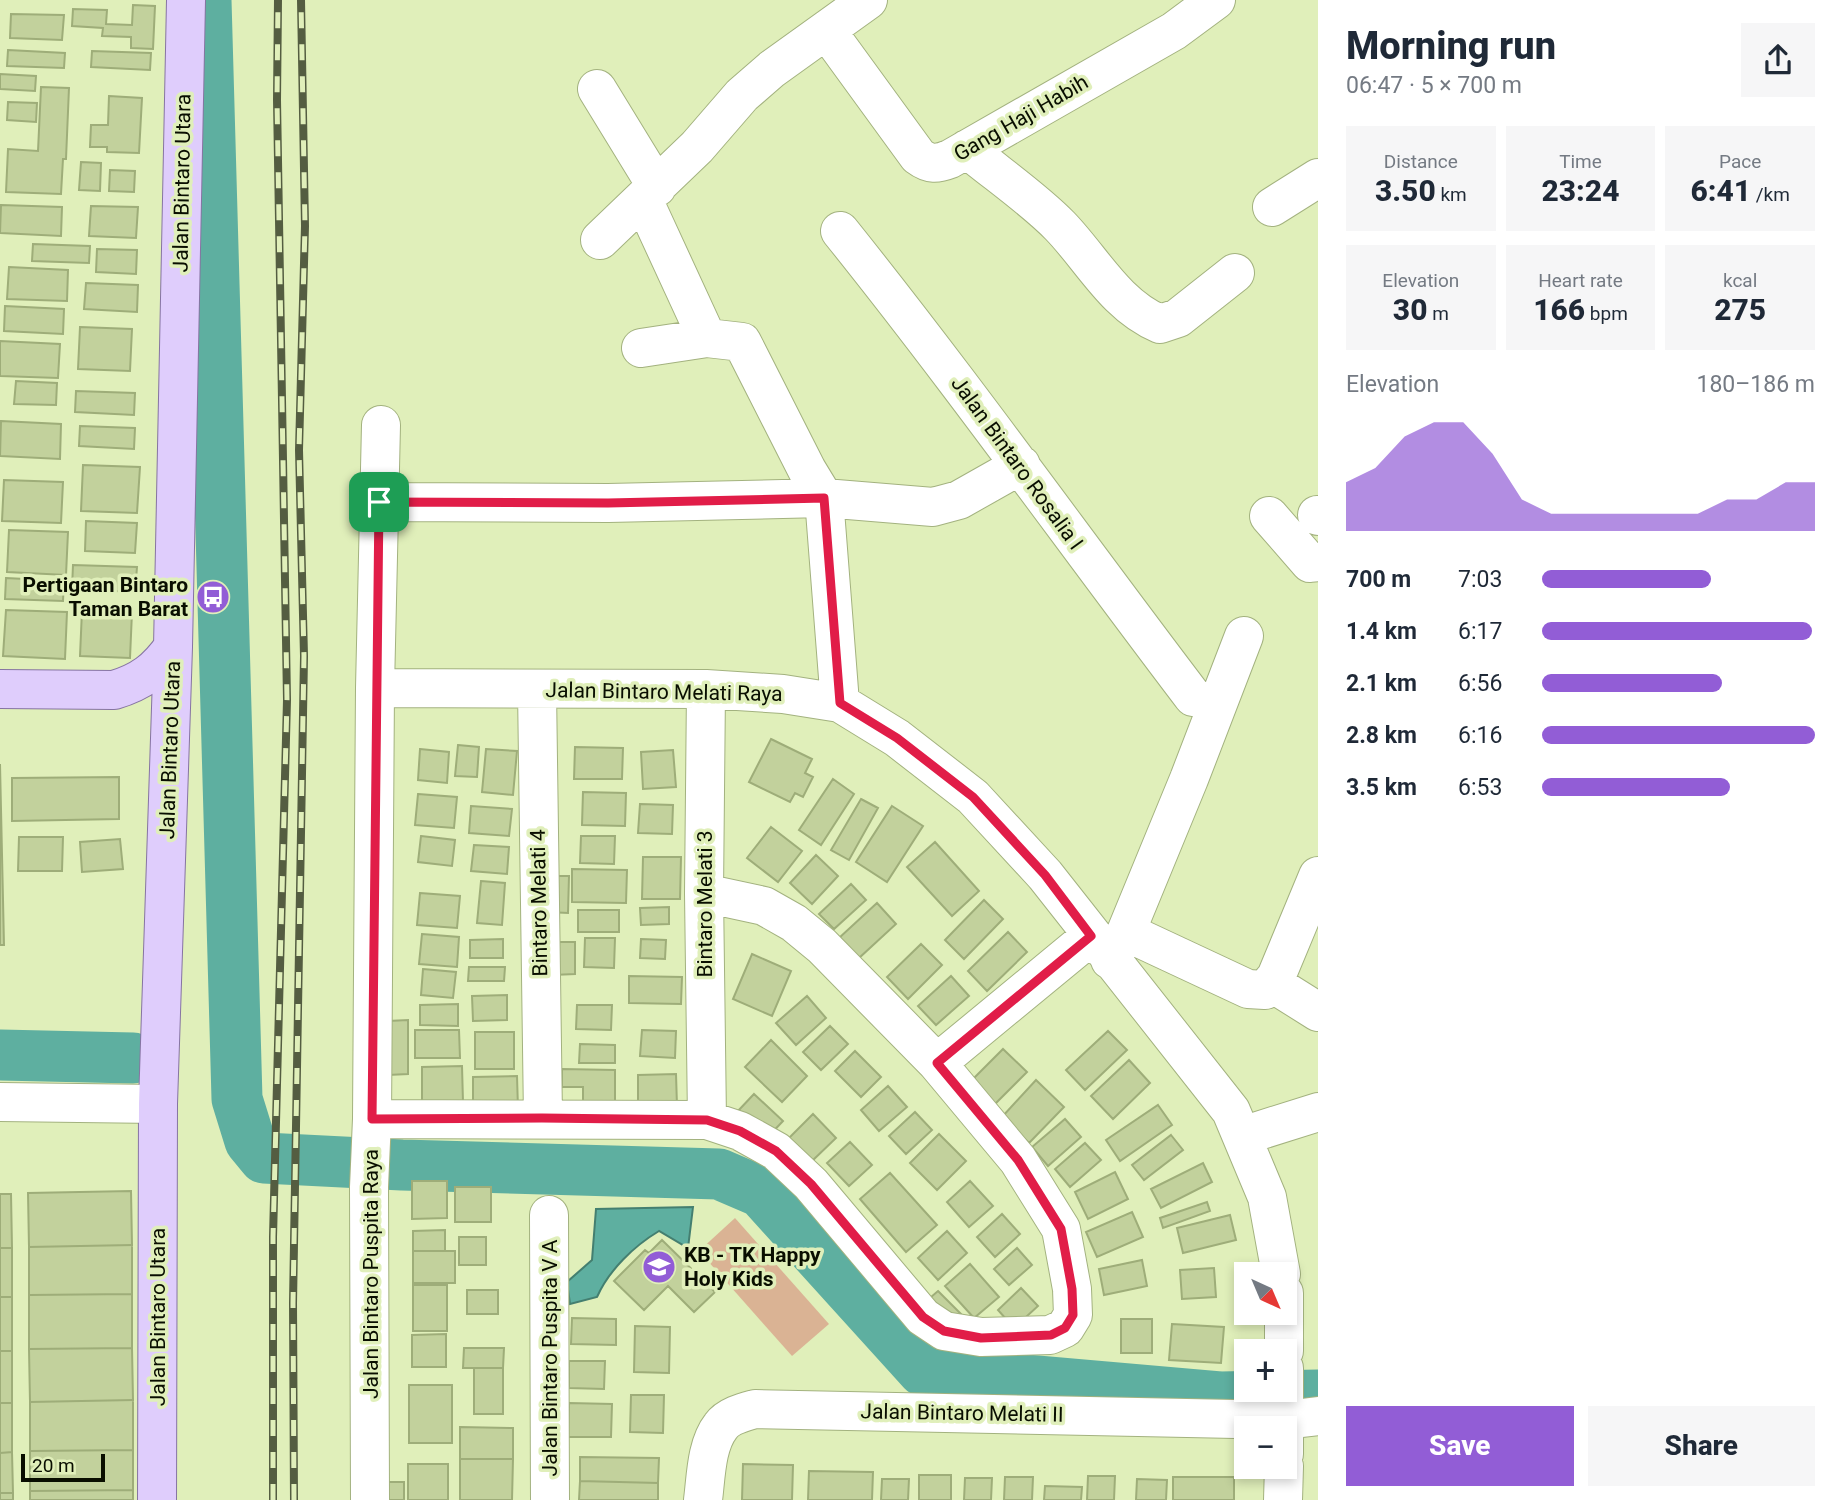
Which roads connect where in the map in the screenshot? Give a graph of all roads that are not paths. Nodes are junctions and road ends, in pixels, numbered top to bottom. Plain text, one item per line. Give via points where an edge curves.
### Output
1 (186, 0) edge
2 (868, 0) edge
3 (1216, 0) edge
4 (827, 31) junction
5 (597, 89) dead end
6 (967, 149) junction
7 (1318, 178) edge
8 (653, 198) junction
9 (1272, 207) dead end
10 (840, 231) dead end
11 (600, 240) dead end
12 (1235, 273) dead end
13 (706, 338) junction
14 (641, 348) dead end
15 (381, 425) dead end
16 (1021, 466) junction
17 (824, 498) junction
18 (379, 502) junction
19 (1269, 516) dead end
20 (1318, 562) edge
21 (1244, 636) dead end
22 (173, 647) junction
23 (375, 688) junction
24 (0, 689) edge
25 (537, 689) junction
26 (706, 689) junction
27 (114, 690) junction
28 (1193, 697) dead end
29 (840, 703) junction
30 (170, 740) junction
31 (1318, 876) edge
32 (704, 893) junction
33 (1109, 943) junction
34 (1272, 984) junction
35 (1318, 1012) edge
36 (937, 1063) junction
37 (0, 1102) edge
38 (158, 1104) junction
39 (1318, 1112) edge
40 (542, 1118) junction
41 (707, 1120) junction
42 (372, 1130) junction
43 (1242, 1136) junction
44 (549, 1215) dead end
45 (1279, 1262) edge
46 (1234, 1422) edge
47 (1284, 1479) edge
48 (157, 1500) edge
49 (370, 1500) edge
50 (550, 1500) edge
51 (703, 1500) edge
52 (1283, 1500) edge

1 - 22 main road, Jalan Bintaro Utara
2 - 4 street
3 - 6 street, Gang Haji Habih via 1174,31
4 - 6 street, Gang Haji Habih via 918,156 933,163
4 - 8 street via 742,95
5 - 8 street
6 - 12 street via 1058,224 1104,279 1146,318 1160,324 1178,318
7 - 9 street
8 - 11 street
8 - 13 street
10 - 16 street, Jalan Bintaro Rosalia I
13 - 14 street
13 - 17 street via 742,342
15 - 18 street, Jalan Bintaro Puspita Raya
16 - 17 street via 959,500 933,507
16 - 28 street, Jalan Bintaro Rosalia I
17 - 18 street
17 - 29 street
18 - 23 street, Jalan Bintaro Puspita Raya
19 - 20 street via 1310,563
21 - 33 street via 1189,779
22 - 27 main road via 149,676
22 - 30 main road, Jalan Bintaro Utara
23 - 25 street, Jalan Bintaro Melati Raya
23 - 42 street, Jalan Bintaro Puspita Raya
24 - 27 main road
25 - 26 street, Jalan Bintaro Melati Raya
25 - 40 street, Bintaro Melati 4
26 - 29 street, Jalan Bintaro Melati Raya
26 - 32 street, Bintaro Melati 3
27 - 30 main road via 145,712
29 - 33 street, Jalan Bintaro Melati Raya via 897,738 973,797
30 - 38 main road, Jalan Bintaro Utara
31 - 34 street
32 - 36 street via 764,906 794,923 831,954
32 - 41 street, Bintaro Melati 3
33 - 34 street via 1248,989 1265,990
33 - 36 street
33 - 43 street, Jalan Bintaro Melati Raya via 1231,1111
34 - 35 street
36 - 41 street via 1018,1160 1061,1229 1073,1315 1065,1328 1051,1335 981,1338 944,1331 923,1317 811,1184 776,1151
37 - 38 street
38 - 48 main road, Jalan Bintaro Utara
39 - 43 street
40 - 41 street
40 - 42 street
42 - 49 street, Jalan Bintaro Puspita Raya
43 - 45 street, Jalan Bintaro Melati Raya via 1267,1197
44 - 50 street, Jalan Bintaro Puspita V A
46 - 51 street, Jalan Bintaro Melati II via 755,1409 722,1424 708,1461
47 - 52 street

